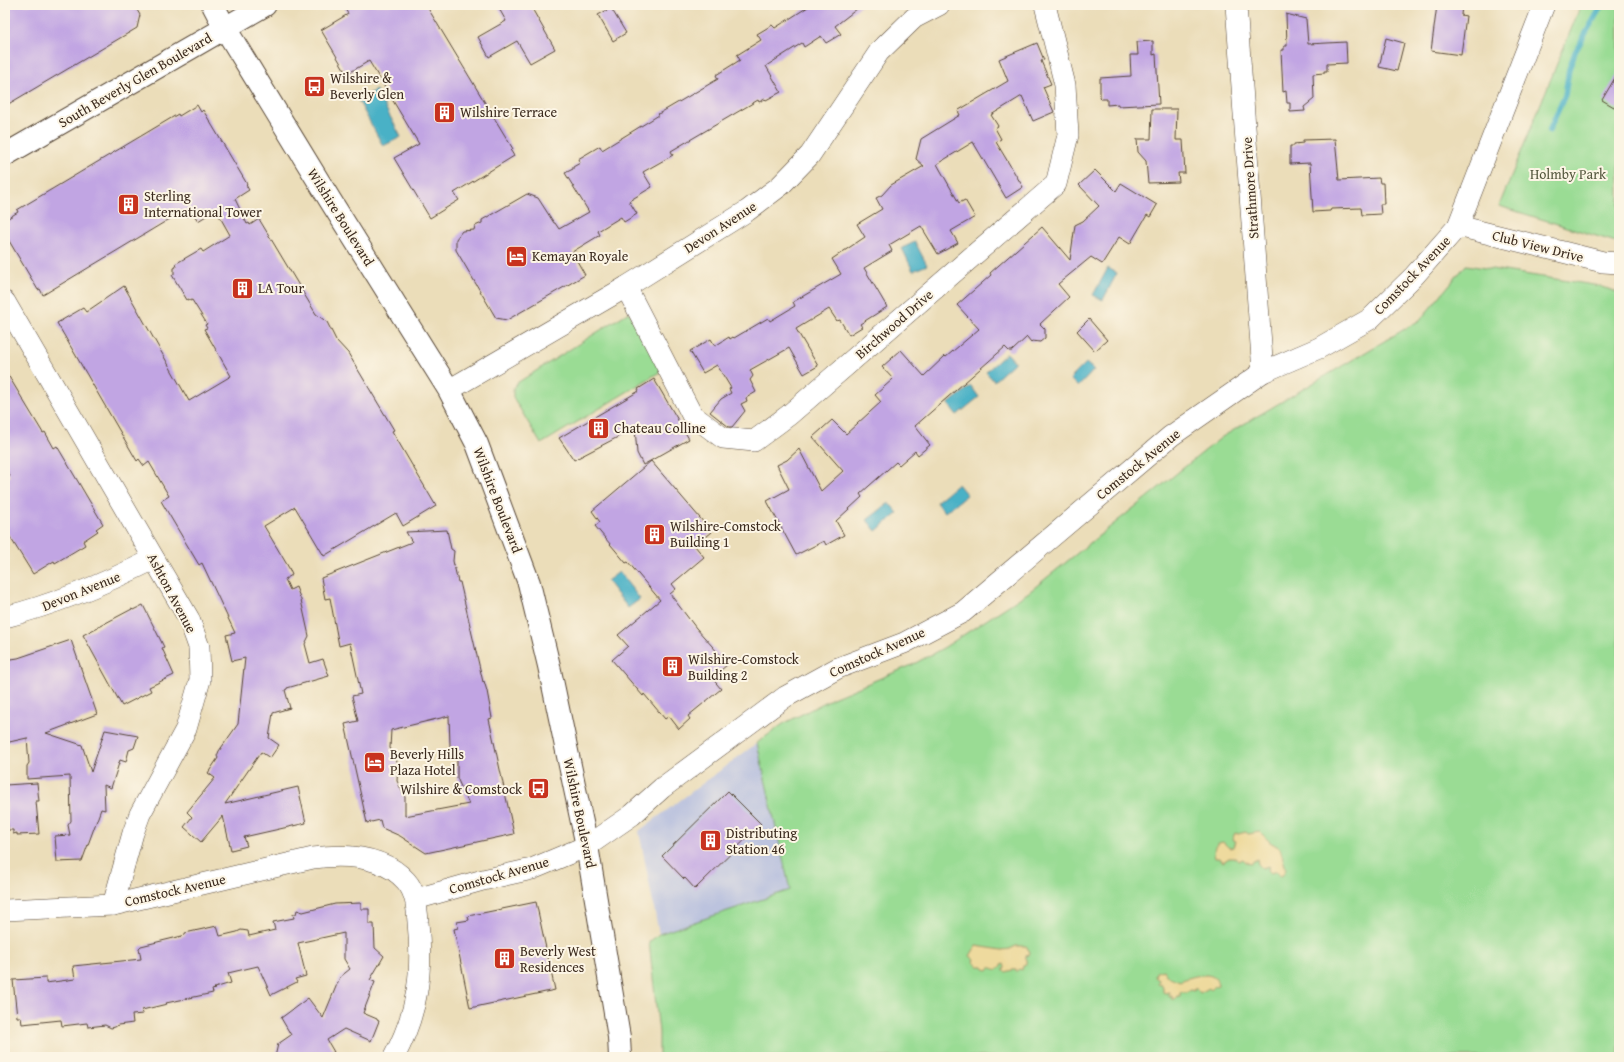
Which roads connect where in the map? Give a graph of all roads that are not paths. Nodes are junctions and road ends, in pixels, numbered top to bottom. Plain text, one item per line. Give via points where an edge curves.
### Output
1 (213, 5) edge
2 (265, 5) edge
3 (939, 5) edge
4 (1045, 5) edge
5 (1236, 5) edge
6 (1544, 5) edge
7 (225, 28) junction
8 (5, 155) edge
9 (1458, 226) junction
10 (1619, 263) edge
11 (626, 287) junction
12 (5, 302) edge
13 (1263, 372) junction
14 (449, 390) junction
15 (154, 559) junction
16 (5, 617) edge
17 (587, 846) junction
18 (416, 898) junction
19 (113, 905) junction
20 (5, 910) edge
21 (394, 1057) edge
22 (620, 1057) edge

1 - 7 main road, Wilshire Boulevard
2 - 7 main road, South Beverly Glen Boulevard
3 - 11 street, Devon Avenue via 914,18 879,52 810,155 780,186
4 - 11 street, Birchwood Drive via 1065,85 1068,135 1056,184 789,415 754,441 723,438 692,415
5 - 13 street, Strathmore Drive
6 - 9 street, Comstock Avenue
7 - 8 main road, South Beverly Glen Boulevard
7 - 14 main road, Wilshire Boulevard
9 - 10 street, Club View Drive via 1603,262
9 - 13 street, Comstock Avenue via 1414,276 1370,319 1319,348
11 - 14 street, Devon Avenue
12 - 15 street, Ashton Avenue
13 - 17 street, Comstock Avenue via 1171,436 963,612 904,643 838,668 785,697 662,788 632,815
14 - 17 main road, Wilshire Boulevard via 477,444 528,583 549,666
15 - 16 street, Devon Avenue via 39,609
15 - 19 street, Ashton Avenue via 189,619 200,647 200,680 186,730 140,814
17 - 18 street, Comstock Avenue via 532,870
17 - 22 main road, Wilshire Boulevard via 619,1037
18 - 19 street, Comstock Avenue via 407,882 378,862 334,856 313,858
18 - 21 street via 420,949 419,977 410,1021
19 - 20 street, Comstock Avenue

